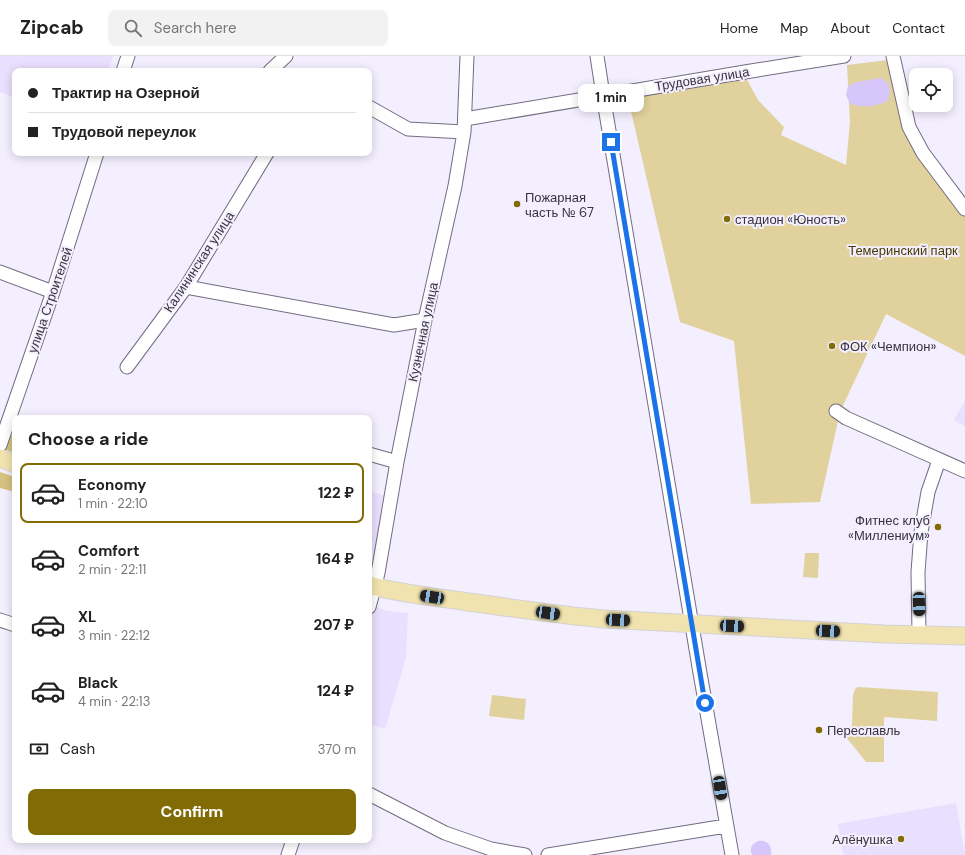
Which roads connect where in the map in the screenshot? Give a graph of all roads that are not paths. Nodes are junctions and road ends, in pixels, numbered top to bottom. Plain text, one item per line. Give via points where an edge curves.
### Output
1 (128, 56) edge
2 (286, 56) edge
3 (467, 56) edge
4 (598, 56) edge
5 (844, 56) edge
6 (893, 56) edge
7 (124, 68) edge
8 (273, 68) edge
9 (603, 96) junction
10 (372, 109) edge
11 (465, 119) junction
12 (464, 132) junction
13 (96, 156) edge
14 (265, 156) edge
15 (965, 209) edge
16 (0, 272) edge
17 (186, 287) junction
18 (54, 292) junction
19 (425, 320) junction
20 (127, 367) dead end
21 (836, 411) dead end
22 (0, 445) edge
23 (372, 455) edge
24 (0, 458) edge
25 (939, 460) junction
26 (397, 462) junction
27 (12, 463) edge
28 (965, 471) edge
29 (372, 585) edge
30 (0, 620) edge
31 (12, 624) edge
32 (692, 624) junction
33 (919, 635) junction
34 (965, 636) edge
35 (372, 796) edge
36 (726, 826) junction
37 (292, 843) edge
38 (288, 855) edge
39 (525, 855) edge
40 (548, 855) edge
41 (732, 855) edge

1 - 7 street
2 - 8 street
3 - 11 street, Кузнечная улица
4 - 9 street
5 - 9 street, Трудовая улица
6 - 15 street via 909,127 923,153
9 - 11 street, Трудовая улица
9 - 32 street
10 - 12 street via 408,129
11 - 12 street, Кузнечная улица
12 - 19 street, Кузнечная улица via 455,186
13 - 18 street, улица Строителей
14 - 17 street, Калининская улица
16 - 18 street
17 - 19 street via 394,325
17 - 20 street, Калининская улица
18 - 22 street, улица Строителей
19 - 26 street, Кузнечная улица
21 - 25 street via 846,418
23 - 26 street
24 - 27 main road
25 - 28 street
25 - 33 street via 928,492 921,532 918,572
26 - 29 street, Кузнечная улица via 378,573
29 - 32 main road via 442,599 561,615
30 - 31 street
32 - 33 main road
32 - 36 street
33 - 34 main road
35 - 39 street via 445,833 491,849
36 - 40 street
36 - 41 street
37 - 38 street

